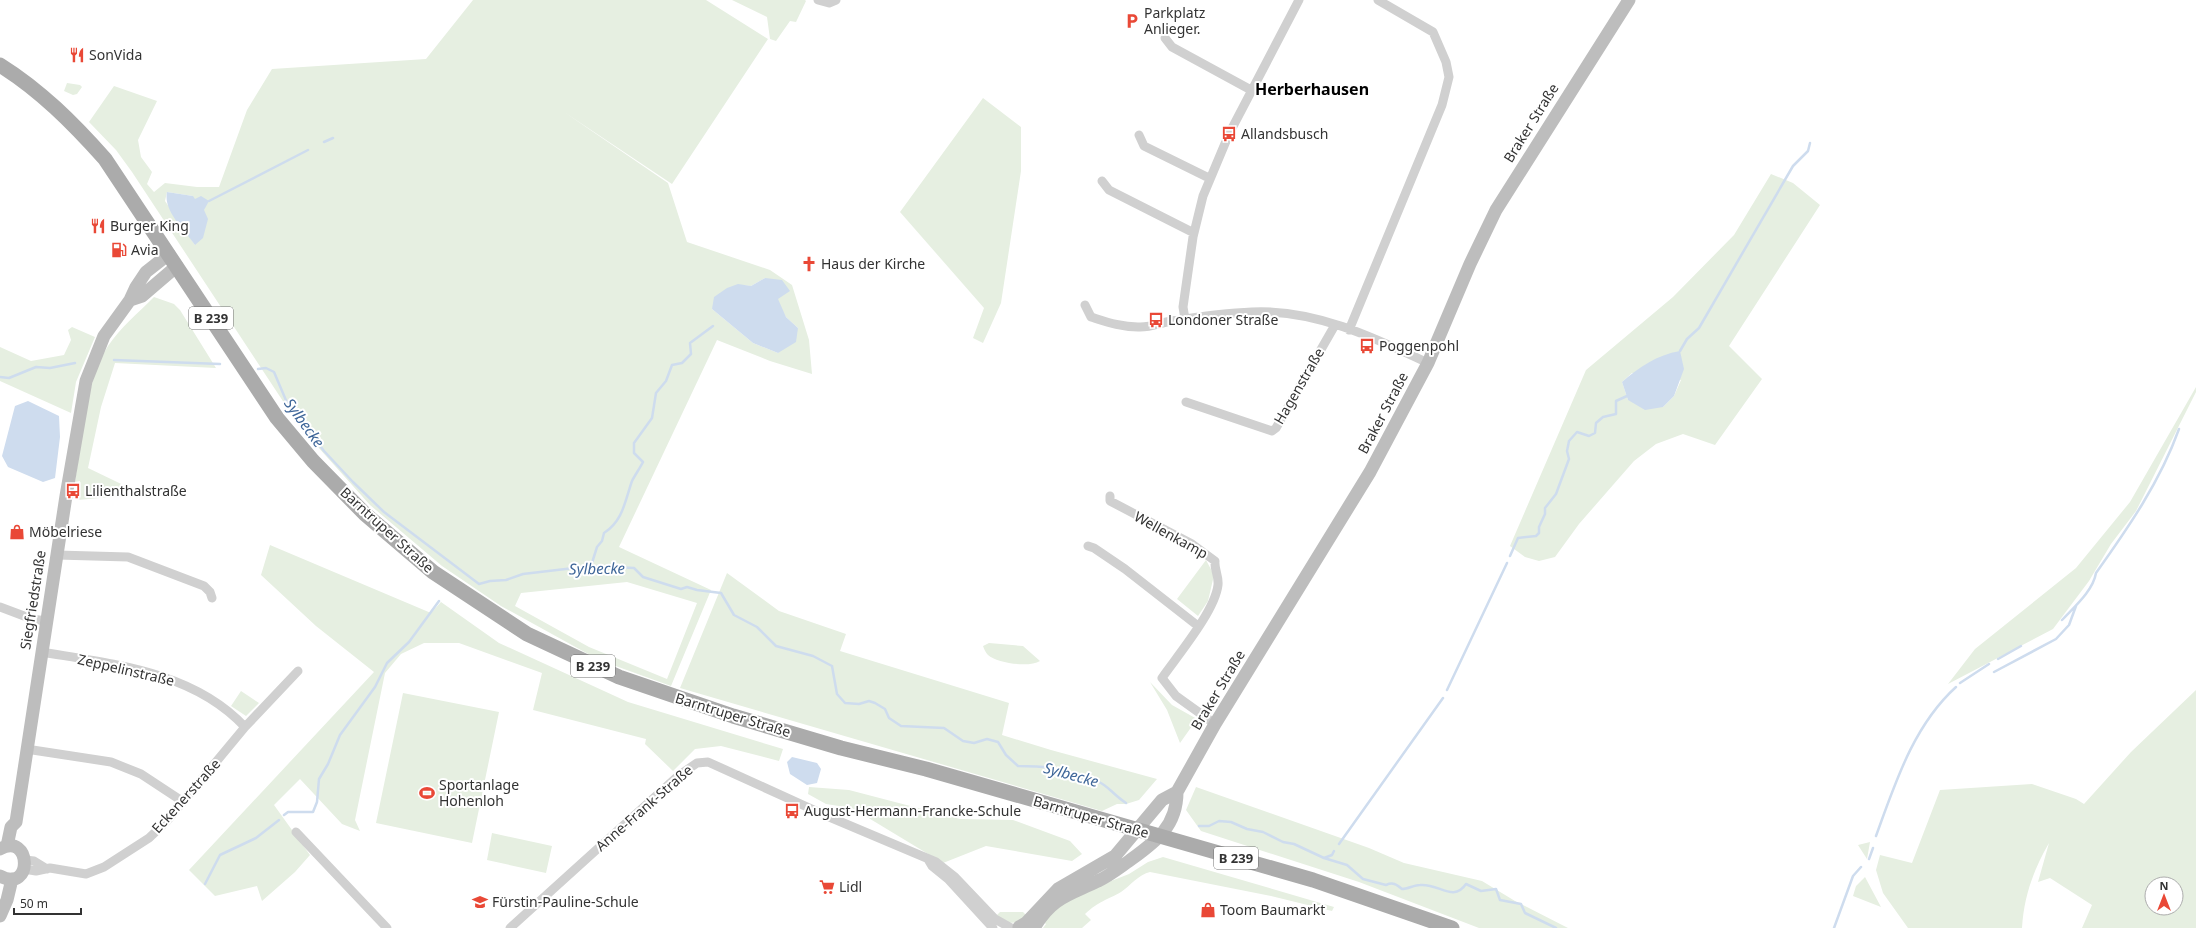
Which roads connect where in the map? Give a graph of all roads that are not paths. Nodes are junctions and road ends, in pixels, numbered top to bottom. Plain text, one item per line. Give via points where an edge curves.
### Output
1 (818, 0) edge
2 (836, 0) edge
3 (1299, 0) edge
4 (1378, 0) edge
5 (1626, 1) edge
6 (1165, 38) dead end
7 (0, 65) edge
8 (1251, 90) junction
9 (1139, 135) dead end
10 (1209, 178) junction
11 (1102, 182) dead end
12 (1194, 233) junction
13 (169, 254) junction
14 (177, 266) junction
15 (130, 300) junction
16 (1084, 305) dead end
17 (1185, 319) junction
18 (1335, 325) junction
19 (1349, 330) junction
20 (1428, 363) junction
21 (1186, 402) dead end
22 (1110, 496) dead end
23 (1088, 546) dead end
24 (57, 555) junction
25 (212, 598) dead end
26 (0, 607) edge
27 (46, 621) junction
28 (1198, 626) junction
29 (41, 652) junction
30 (298, 671) dead end
31 (1215, 724) junction
32 (245, 728) junction
33 (26, 749) junction
34 (1177, 792) junction
35 (182, 801) junction
36 (1138, 831) junction
37 (296, 832) dead end
38 (1161, 837) junction
39 (8, 848) edge
40 (929, 861) junction
41 (25, 864) junction
42 (4, 878) edge
43 (2, 912) edge
44 (387, 928) edge
45 (510, 928) edge
46 (993, 928) edge
47 (1016, 928) edge
48 (1034, 928) edge
49 (1452, 928) edge

1 - 2 street via 829,3
3 - 8 street
4 - 19 street via 1433,32 1446,62 1449,77 1442,105
5 - 20 street, Braker Straße via 1496,210
6 - 8 street via 1172,47
7 - 13 main road, B 239 via 44,97 81,132 109,165
8 - 10 street
9 - 10 street via 1144,146
10 - 12 street
11 - 12 street via 1109,190
12 - 17 street via 1183,307
13 - 14 main road, Barntruper Straße / B 239
13 - 15 street, Siegfriedstraße via 146,272
14 - 15 street, Siegfriedstraße via 142,296
14 - 36 main road, Barntruper Straße / B 239 via 277,418 313,461 365,514 433,572 528,634 590,665 674,697 841,748 926,769
15 - 24 street, Siegfriedstraße via 104,336 86,381
16 - 17 street via 1091,317 1126,326 1145,327
17 - 18 street via 1268,312 1311,317
18 - 19 street
18 - 21 street, Hagenstraße via 1272,431
19 - 20 street
20 - 31 street, Braker Straße via 1370,472
22 - 28 street, Wellenkamp via 1110,501 1192,544 1215,561 1218,586 1212,604
23 - 28 street via 1125,569
24 - 25 street via 128,557 204,586
24 - 27 street, Siegfriedstraße
26 - 27 street via 32,619
27 - 29 street, Siegfriedstraße
28 - 31 street, Wellenkamp via 1162,678 1176,696
29 - 32 street, Zeppelinstraße via 115,665 179,682 213,700
29 - 33 street, Siegfriedstraße
30 - 32 street, Eckenerstraße
31 - 34 street, Braker Straße
32 - 35 street, Eckenerstraße
33 - 35 street via 111,762 141,774
33 - 39 street, Siegfriedstraße via 16,822 18,828
34 - 36 street, Braker Straße via 1162,800
34 - 38 street, Braker Straße via 1177,804
35 - 41 street, Eckenerstraße via 167,821 149,838 104,868 86,874 47,868 36,871
36 - 38 main road, Barntruper Straße / B 239
36 - 47 street, Braker Straße via 1114,856 1058,889 1026,923
37 - 44 street
38 - 48 street via 1099,881 1061,897
38 - 49 main road, Barntruper Straße / B 239 via 1313,880
39 - 41 street
40 - 45 street, Anne-Frank-Straße via 708,762 697,763 678,776
40 - 46 street, Anne-Frank-Straße
40 - 47 street, Anne-Frank-Straße via 936,862 944,868 995,919
41 - 42 street via 21,874
42 - 43 street

